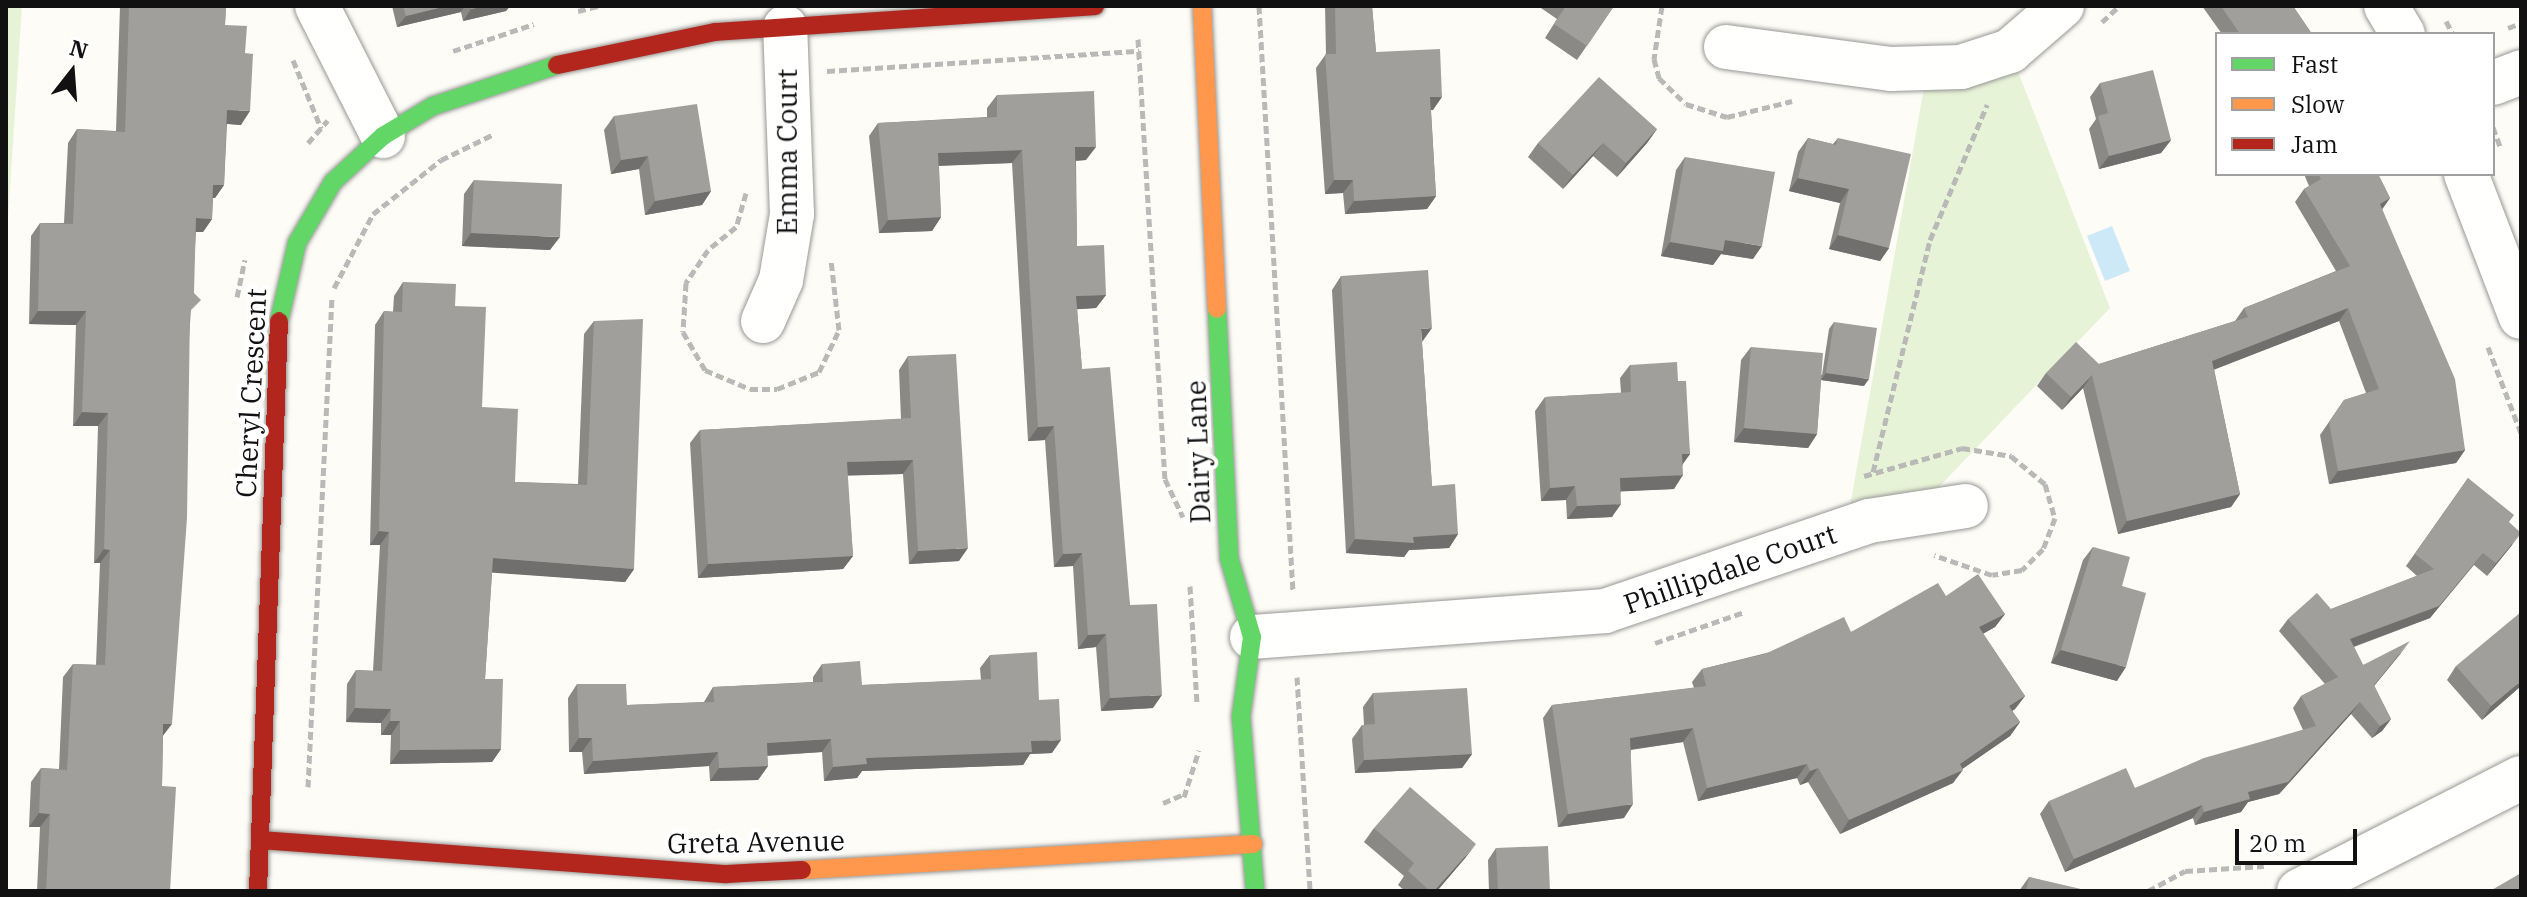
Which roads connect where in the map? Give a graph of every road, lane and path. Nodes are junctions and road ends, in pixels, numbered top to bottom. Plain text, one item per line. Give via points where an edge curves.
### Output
1 (317, 6) edge
2 (1095, 6) edge
3 (1202, 6) edge
4 (1259, 6) edge
5 (2062, 6) edge
6 (2386, 6) edge
7 (785, 27) junction
8 (2402, 32) edge
9 (1138, 39) dead end
10 (1726, 47) dead end
11 (1139, 51) junction
12 (819, 72) dead end
13 (2521, 72) edge
14 (2495, 82) edge
15 (1988, 103) dead end
16 (503, 130) dead end
17 (383, 136) junction
18 (2467, 176) edge
19 (2521, 317) edge
20 (763, 321) dead end
21 (1873, 473) dead end
22 (1966, 506) dead end
23 (1186, 531) dead end
24 (1189, 577) dead end
25 (1293, 601) dead end
26 (1252, 637) junction
27 (1295, 660) dead end
28 (1197, 716) dead end
29 (1198, 732) dead end
30 (2521, 778) edge
31 (1184, 794) junction
32 (308, 798) dead end
33 (1152, 804) dead end
34 (1184, 805) dead end
35 (260, 840) junction
36 (1253, 844) junction
37 (778, 882) edge
38 (258, 891) edge
39 (1255, 891) edge
40 (1310, 891) edge
41 (2299, 891) edge

1 - 17 street
2 - 7 street, Cheryl Crescent
3 - 26 street, Dairy Lane via 1229,558
4 - 25 path
5 - 10 street via 2010,51 1961,67 1891,69
6 - 8 street
7 - 17 street, Cheryl Crescent via 677,37 543,67 433,106
7 - 20 street, Emma Court via 792,214 781,280
9 - 11 path
11 - 12 path
11 - 23 path via 1165,479
13 - 14 street
15 - 21 path via 1930,240
16 - 32 path via 394,194 349,251 333,289
17 - 35 street, Cheryl Crescent via 314,210 283,284
18 - 19 street
22 - 26 street, Phillipdale Court via 1869,521 1605,611
24 - 28 path
26 - 36 street, Dairy Lane via 1241,716
27 - 40 path
29 - 31 path
30 - 41 street
31 - 33 path
31 - 34 path
35 - 37 street, Greta Avenue
35 - 38 street, Cheryl Crescent
36 - 37 street, Greta Avenue
36 - 39 street, Dairy Lane

